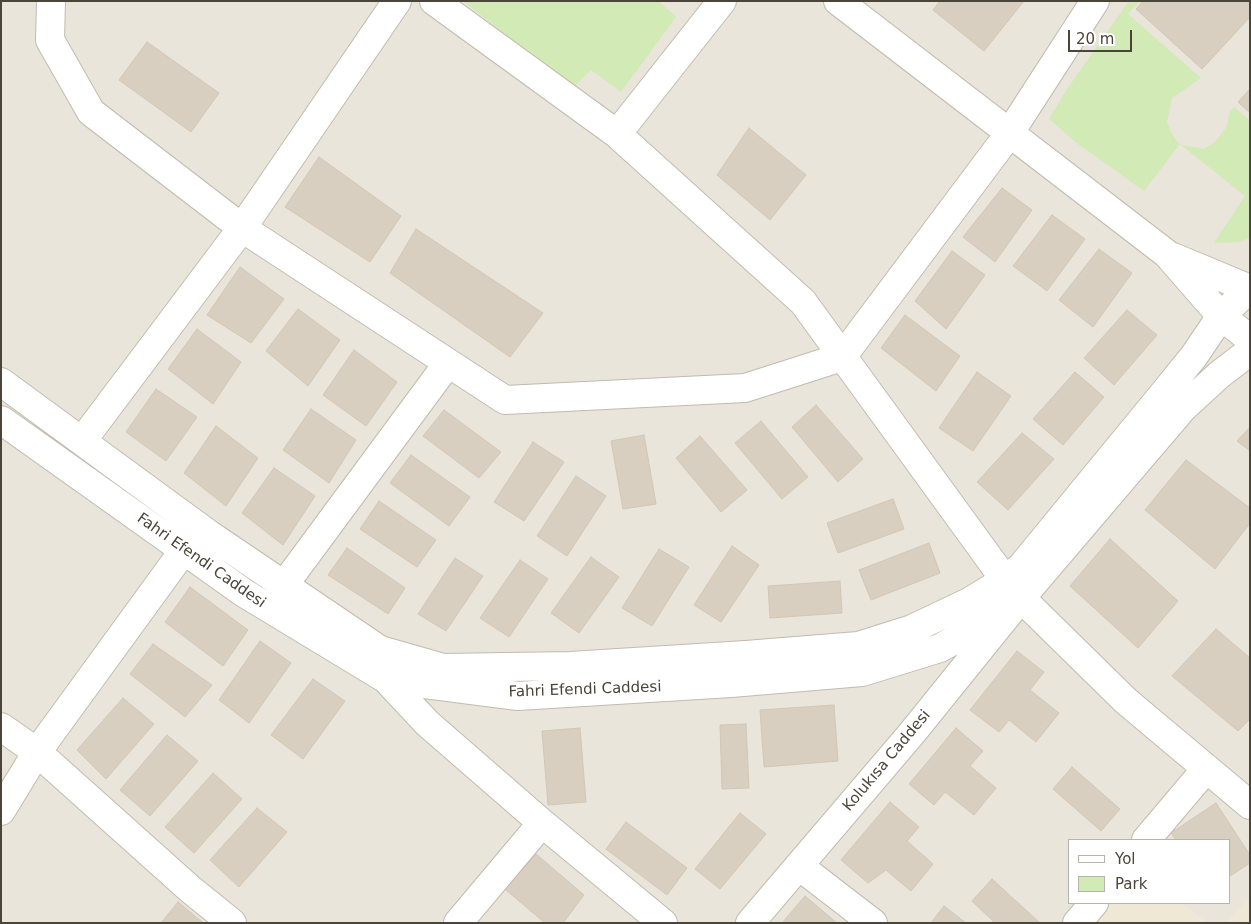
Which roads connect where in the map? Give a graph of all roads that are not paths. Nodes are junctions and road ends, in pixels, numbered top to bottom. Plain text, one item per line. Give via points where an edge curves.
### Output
1 (51, 1) edge
2 (397, 1) edge
3 (434, 1) edge
4 (722, 1) edge
5 (838, 1) edge
6 (1095, 1) edge
7 (617, 134) junction
8 (1009, 134) junction
9 (242, 228) junction
10 (1167, 254) junction
11 (1250, 288) edge
12 (1221, 316) junction
13 (1250, 339) edge
14 (1250, 351) edge
15 (842, 357) junction
16 (448, 363) junction
17 (1, 382) edge
18 (1, 420) edge
19 (82, 441) junction
20 (184, 550) junction
21 (284, 585) junction
22 (1013, 589) junction
23 (386, 679) junction
24 (1, 728) edge
25 (37, 752) junction
26 (1206, 769) junction
27 (1250, 805) edge
28 (1, 811) edge
29 (542, 823) junction
30 (1147, 839) edge
31 (799, 866) junction
32 (1093, 904) edge
33 (232, 923) edge
34 (458, 923) edge
35 (663, 923) edge
36 (750, 923) edge
37 (873, 923) edge
38 (1077, 923) edge

1 - 9 street via 50,40 91,112
2 - 9 street
3 - 7 street
4 - 7 street
5 - 8 street
6 - 8 street
7 - 15 street via 803,302
8 - 10 street
8 - 15 street
9 - 16 street
9 - 19 street
10 - 11 street
10 - 12 street
11 - 12 street
12 - 13 street
12 - 22 street via 1194,356 1022,566
14 - 22 street via 1183,408
15 - 16 street via 745,388 505,400
15 - 22 street
16 - 21 street
17 - 19 street, Fahri Efendi Caddesi
18 - 20 street, Fahri Efendi Caddesi
19 - 21 street, Fahri Efendi Caddesi
20 - 23 street, Fahri Efendi Caddesi via 244,593
20 - 25 street
21 - 22 street, Fahri Efendi Caddesi via 380,650 443,668 570,666 858,646 912,630 969,602
22 - 23 street, Fahri Efendi Caddesi via 988,622 940,648 862,672 518,696
22 - 26 street via 1126,701
22 - 31 street, Kolukısa Caddesi via 912,733
23 - 29 street via 427,723
24 - 25 street
25 - 28 street
25 - 33 street
26 - 27 street
26 - 30 street
29 - 34 street
29 - 35 street
31 - 36 street, Kolukısa Caddesi
31 - 37 street
32 - 38 street

